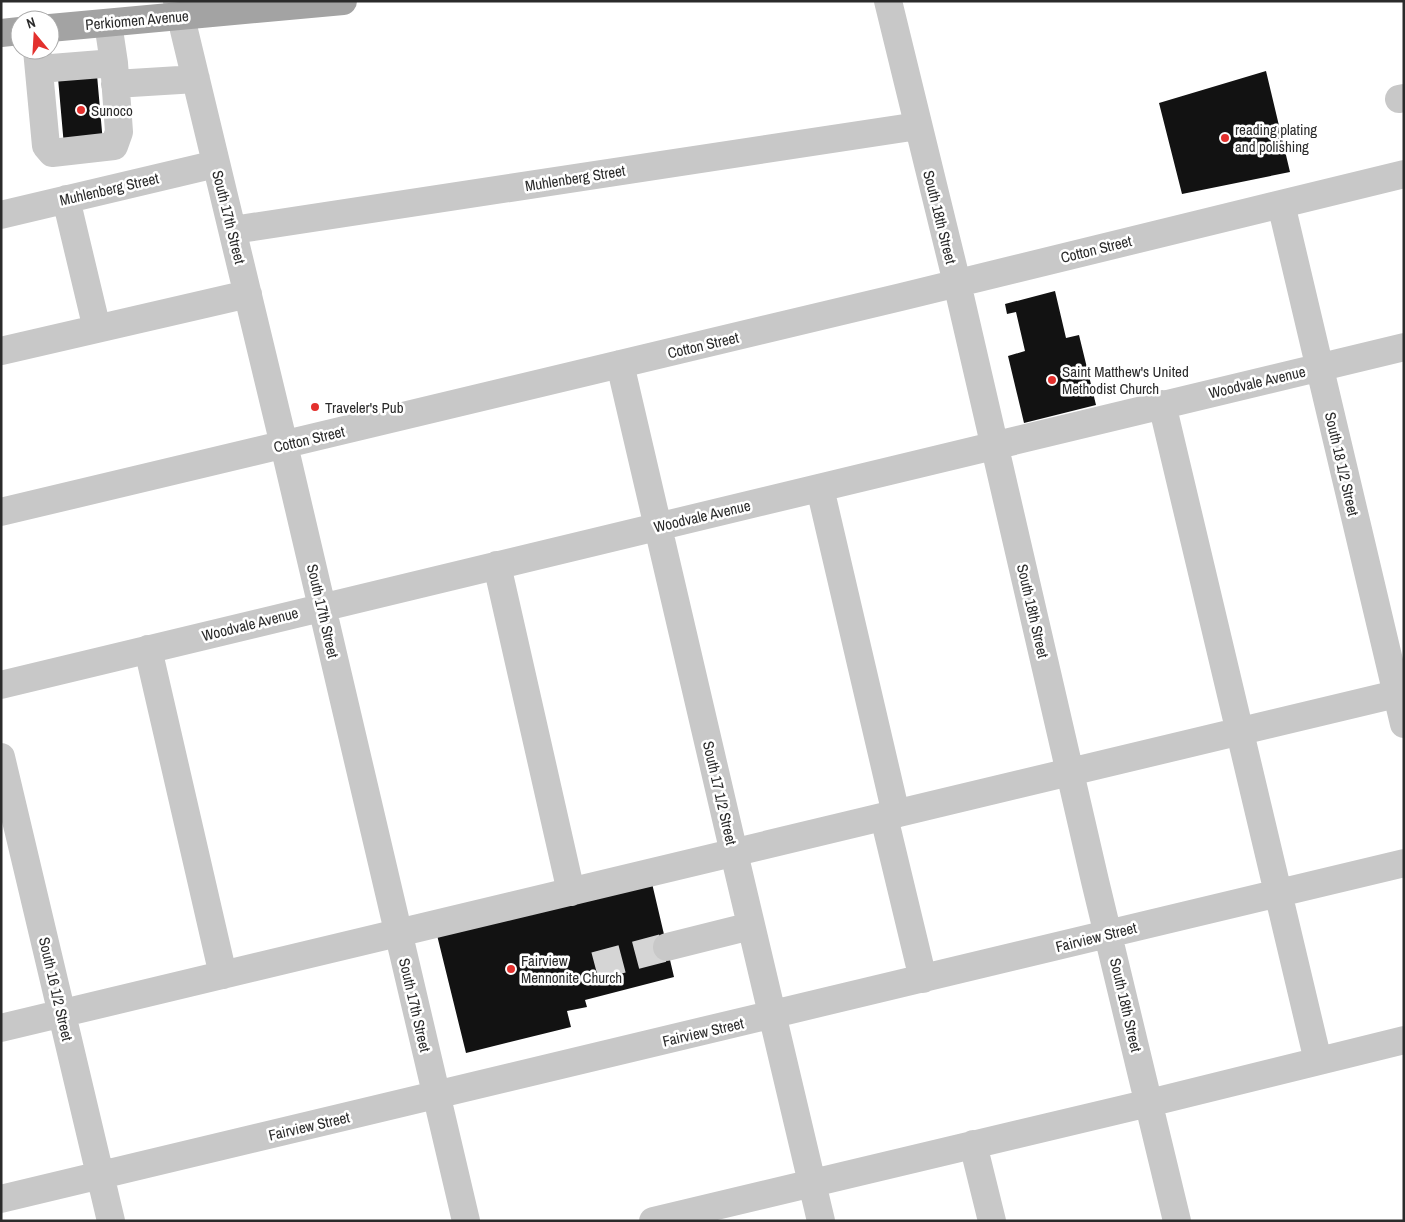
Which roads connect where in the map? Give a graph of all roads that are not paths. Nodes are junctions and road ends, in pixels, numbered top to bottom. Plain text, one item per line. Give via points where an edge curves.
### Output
1 (343, 1) edge
2 (888, 1) edge
3 (179, 9) edge
4 (108, 23) junction
5 (60, 27) edge
6 (38, 60) edge
7 (114, 73) junction
8 (196, 79) junction
9 (918, 126) junction
10 (216, 164) junction
11 (1404, 174) edge
12 (66, 200) junction
13 (1281, 204) junction
14 (1, 214) edge
15 (232, 230) junction
16 (956, 283) junction
17 (248, 294) junction
18 (97, 329) junction
19 (1404, 347) edge
20 (1, 351) edge
21 (620, 364) junction
22 (1319, 367) junction
23 (1162, 404) junction
24 (284, 445) junction
25 (994, 445) junction
26 (820, 488) junction
27 (1, 512) edge
28 (658, 526) junction
29 (497, 565) junction
30 (322, 607) junction
31 (148, 649) junction
32 (1, 685) edge
33 (1400, 693) edge
34 (1404, 724) edge
35 (1239, 731) junction
36 (1, 758) edge
37 (1070, 772) junction
38 (890, 816) junction
39 (734, 853) junction
40 (1404, 863) edge
41 (571, 892) junction
42 (1278, 894) junction
43 (751, 926) junction
44 (398, 933) junction
45 (1109, 934) junction
46 (667, 947) tunnel mouth
47 (223, 975) junction
48 (924, 979) junction
49 (62, 1013) junction
50 (772, 1015) junction
51 (1, 1028) edge
52 (1404, 1040) edge
53 (1318, 1061) junction
54 (436, 1095) junction
55 (1149, 1103) junction
56 (973, 1144) junction
57 (100, 1175) junction
58 (812, 1182) junction
59 (1, 1199) edge
60 (111, 1221) edge
61 (466, 1221) edge
62 (653, 1221) edge
63 (821, 1221) edge
64 (992, 1221) edge
65 (1177, 1221) edge

1 - 3 main road, Perkiomen Avenue
2 - 9 street, South 18th Street
3 - 4 main road, Perkiomen Avenue
3 - 8 street, South 17th Street
4 - 5 main road, Perkiomen Avenue
4 - 7 street
6 - 7 street
6 - 7 street via 46,146 52,153 114,146 119,132
7 - 8 street
8 - 10 street, South 17th Street
9 - 15 street, Muhlenberg Street
9 - 16 street, South 18th Street
10 - 12 street, Muhlenberg Street
10 - 15 street, South 17th Street
11 - 13 street, Cotton Street
12 - 14 street, Muhlenberg Street
12 - 18 street
13 - 16 street, Cotton Street
13 - 22 street, South 18 1/2 Street
15 - 17 street, South 17th Street
16 - 21 street, Cotton Street
16 - 25 street, South 18th Street
17 - 18 street
17 - 24 street, South 17th Street
18 - 20 street
19 - 22 street, Woodvale Avenue
21 - 24 street, Cotton Street
21 - 28 street, South 17 1/2 Street
22 - 23 street, Woodvale Avenue
22 - 33 street, South 18 1/2 Street
23 - 25 street, Woodvale Avenue
23 - 35 street
24 - 27 street, Cotton Street
24 - 30 street, South 17th Street
25 - 26 street, Woodvale Avenue
25 - 37 street, South 18th Street
26 - 28 street, Woodvale Avenue
26 - 38 street
28 - 29 street, Woodvale Avenue
28 - 39 street, South 17 1/2 Street
29 - 30 street, Woodvale Avenue
29 - 41 street
30 - 31 street, Woodvale Avenue
30 - 44 street, South 17th Street
31 - 32 street, Woodvale Avenue
31 - 47 street
33 - 34 street, South 18 1/2 Street
33 - 35 street
35 - 37 street
35 - 42 street
36 - 49 street, South 16 1/2 Street
37 - 38 street
37 - 45 street, South 18th Street
38 - 39 street
38 - 48 street
39 - 41 street
39 - 43 street, South 17 1/2 Street
40 - 42 street, Fairview Street
41 - 44 street
42 - 45 street, Fairview Street
42 - 53 street
43 - 46 street
43 - 50 street, South 17 1/2 Street
44 - 47 street
44 - 54 street, South 17th Street
45 - 48 street, Fairview Street
45 - 55 street, South 18th Street
47 - 49 street
48 - 50 street, Fairview Street
49 - 51 street
49 - 57 street, South 16 1/2 Street
50 - 54 street, Fairview Street
50 - 58 street, South 17 1/2 Street
52 - 53 street
53 - 55 street
54 - 57 street, Fairview Street
54 - 61 street, South 17th Street
55 - 56 street
55 - 65 street, South 18th Street
56 - 58 street
56 - 64 street
57 - 59 street, Fairview Street
57 - 60 street, South 16 1/2 Street
58 - 62 street
58 - 63 street, South 17 1/2 Street

